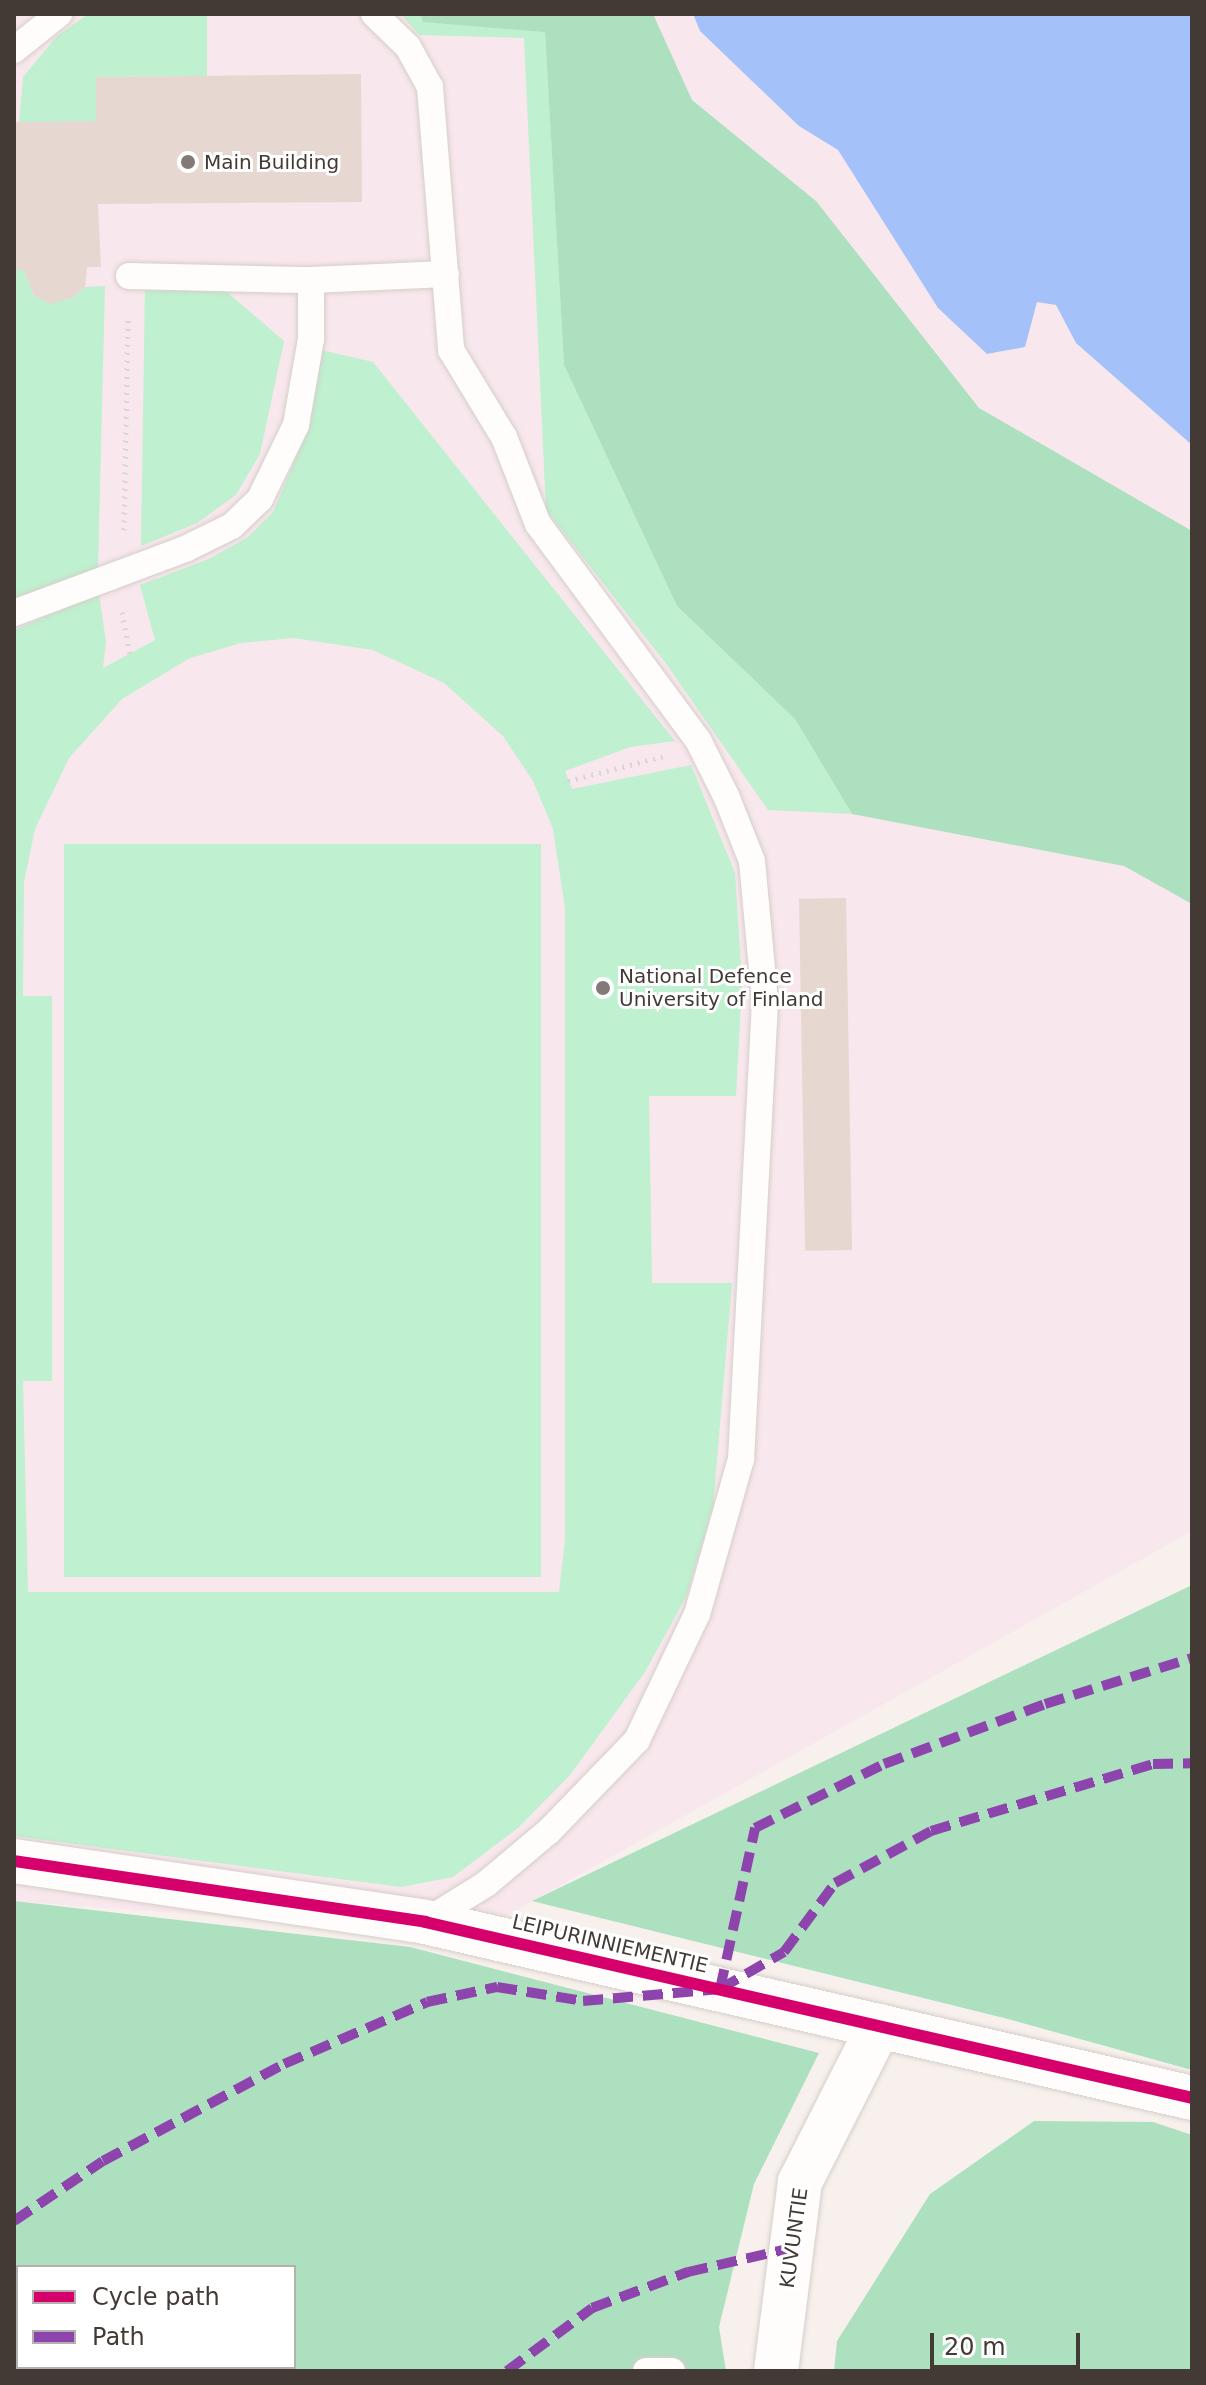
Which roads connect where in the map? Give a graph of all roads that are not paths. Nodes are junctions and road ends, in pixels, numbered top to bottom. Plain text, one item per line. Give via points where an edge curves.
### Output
1 (59, 14) edge
2 (374, 14) edge
3 (14, 50) edge
4 (446, 274) junction
5 (129, 276) road end
6 (311, 280) junction
7 (14, 613) edge
8 (14, 1861) edge
9 (425, 1922) junction
10 (879, 2026) junction
11 (1192, 2098) edge
12 (646, 2371) edge
13 (672, 2371) edge
14 (776, 2371) edge

1 - 3 lane
2 - 4 lane via 408,47 430,87
4 - 6 lane
4 - 9 lane via 451,350 504,437 538,524 703,749 752,861 765,1002 741,1459 697,1614 637,1740 549,1831 486,1884
5 - 6 lane
6 - 7 lane via 311,339 296,425 260,499 232,526
8 - 9 street, LEIPURINNIEMENTIE
9 - 10 street, LEIPURINNIEMENTIE
10 - 11 street, LEIPURINNIEMENTIE
10 - 14 street, KUVUNTIE via 800,2182
12 - 13 lane

